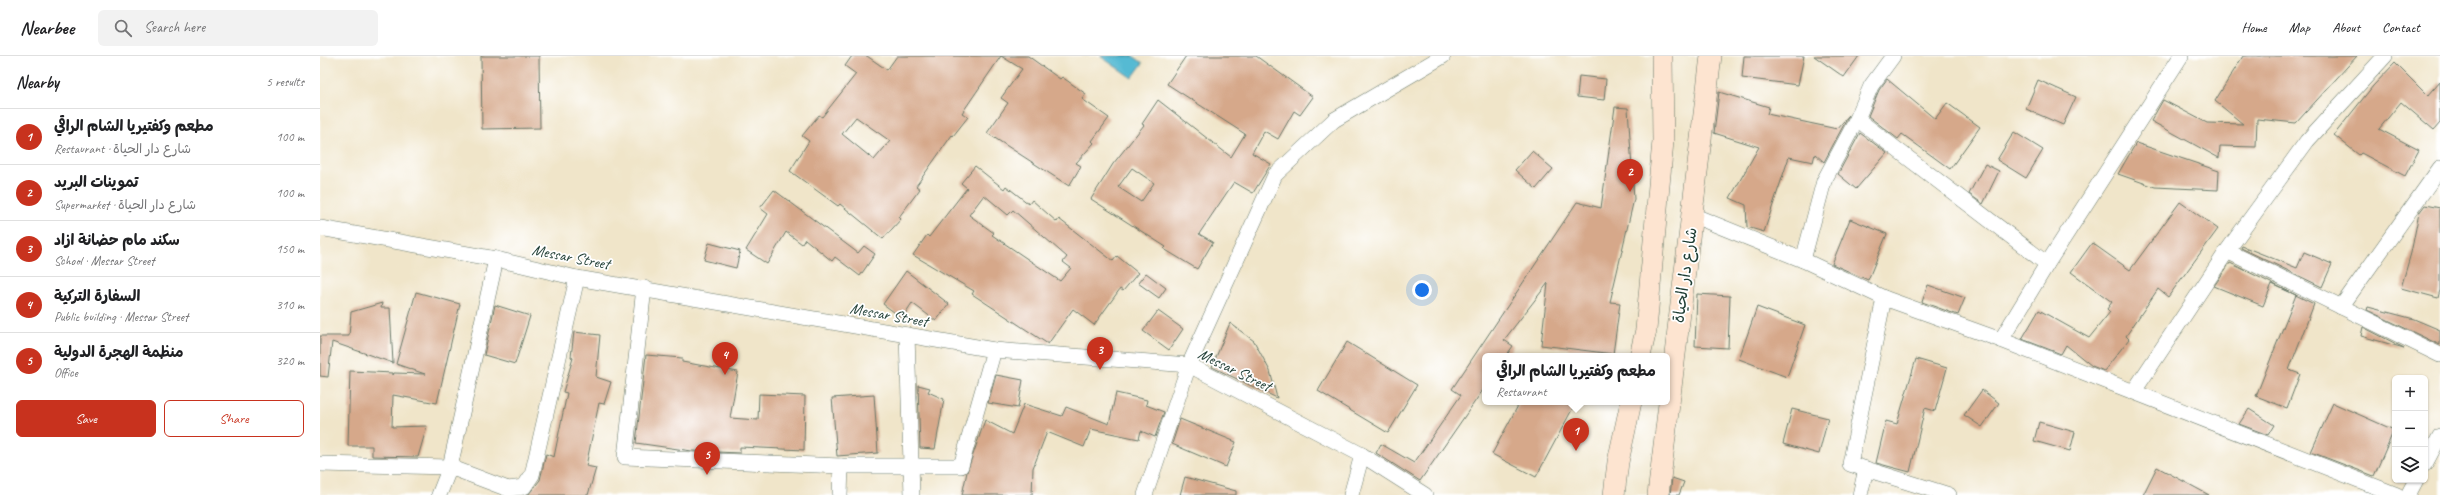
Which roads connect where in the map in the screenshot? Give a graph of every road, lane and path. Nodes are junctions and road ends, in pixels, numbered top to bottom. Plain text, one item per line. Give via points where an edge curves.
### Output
1 (1443, 56) edge
2 (1662, 56) edge
3 (1711, 56) edge
4 (1894, 56) edge
5 (2181, 56) edge
6 (2385, 56) edge
7 (1857, 119) junction
8 (2440, 168) edge
9 (1692, 215) junction
10 (320, 228) edge
11 (2227, 251) junction
12 (496, 259) junction
13 (1803, 260) junction
14 (2047, 264) junction
15 (577, 278) junction
16 (644, 288) junction
17 (1884, 298) junction
18 (2341, 307) junction
19 (1646, 330) junction
20 (1676, 333) junction
21 (907, 335) junction
22 (2001, 340) junction
23 (994, 350) junction
24 (1641, 353) edge
25 (2440, 355) edge
26 (1189, 365) junction
27 (1670, 387) edge
28 (2134, 391) junction
29 (1630, 405) edge
30 (1668, 405) edge
31 (2440, 436) edge
32 (1362, 455) junction
33 (2428, 458) edge
34 (320, 464) edge
35 (841, 466) junction
36 (912, 466) junction
37 (450, 467) junction
38 (1866, 469) junction
39 (2414, 483) edge
40 (439, 495) edge
41 (840, 495) edge
42 (912, 495) edge
43 (1145, 495) edge
44 (1351, 495) edge
45 (1425, 495) edge
46 (1614, 495) edge
47 (1658, 495) edge
48 (1860, 495) edge
49 (1949, 495) edge
50 (2397, 495) edge
51 (2408, 495) edge

1 - 26 street via 1334,120 1275,176
2 - 19 main road, شارع دار الحياة via 1663,140
3 - 9 main road, شارع دار الحياة
4 - 7 street via 1871,86
5 - 14 street
6 - 11 street via 2306,141
7 - 13 street via 1824,181
7 - 14 street
8 - 18 street
9 - 13 street
9 - 20 main road, شارع دار الحياة
10 - 12 street, Messar Street
11 - 18 street
11 - 28 street
12 - 15 street, Messar Street
12 - 37 street
13 - 17 street
14 - 22 street
15 - 16 street, Messar Street
15 - 37 street via 532,474 524,487 508,489
16 - 21 street, Messar Street
16 - 35 street via 626,457
17 - 22 street
17 - 38 street via 1850,464
18 - 25 street
19 - 20 main road
19 - 24 main road, شارع دار الحياة
20 - 27 main road, شارع دار الحياة
21 - 23 street, Messar Street
21 - 36 street
22 - 28 street
23 - 26 street, Messar Street
23 - 36 street via 961,466
26 - 32 street, Messar Street
26 - 43 street
28 - 50 street
29 - 46 main road
30 - 47 main road, شارع دار الحياة
31 - 33 street
32 - 44 street
32 - 45 street, Messar Street
34 - 37 street
35 - 36 street
35 - 41 street
36 - 42 street
37 - 40 street
38 - 48 street
38 - 49 street
39 - 51 street

